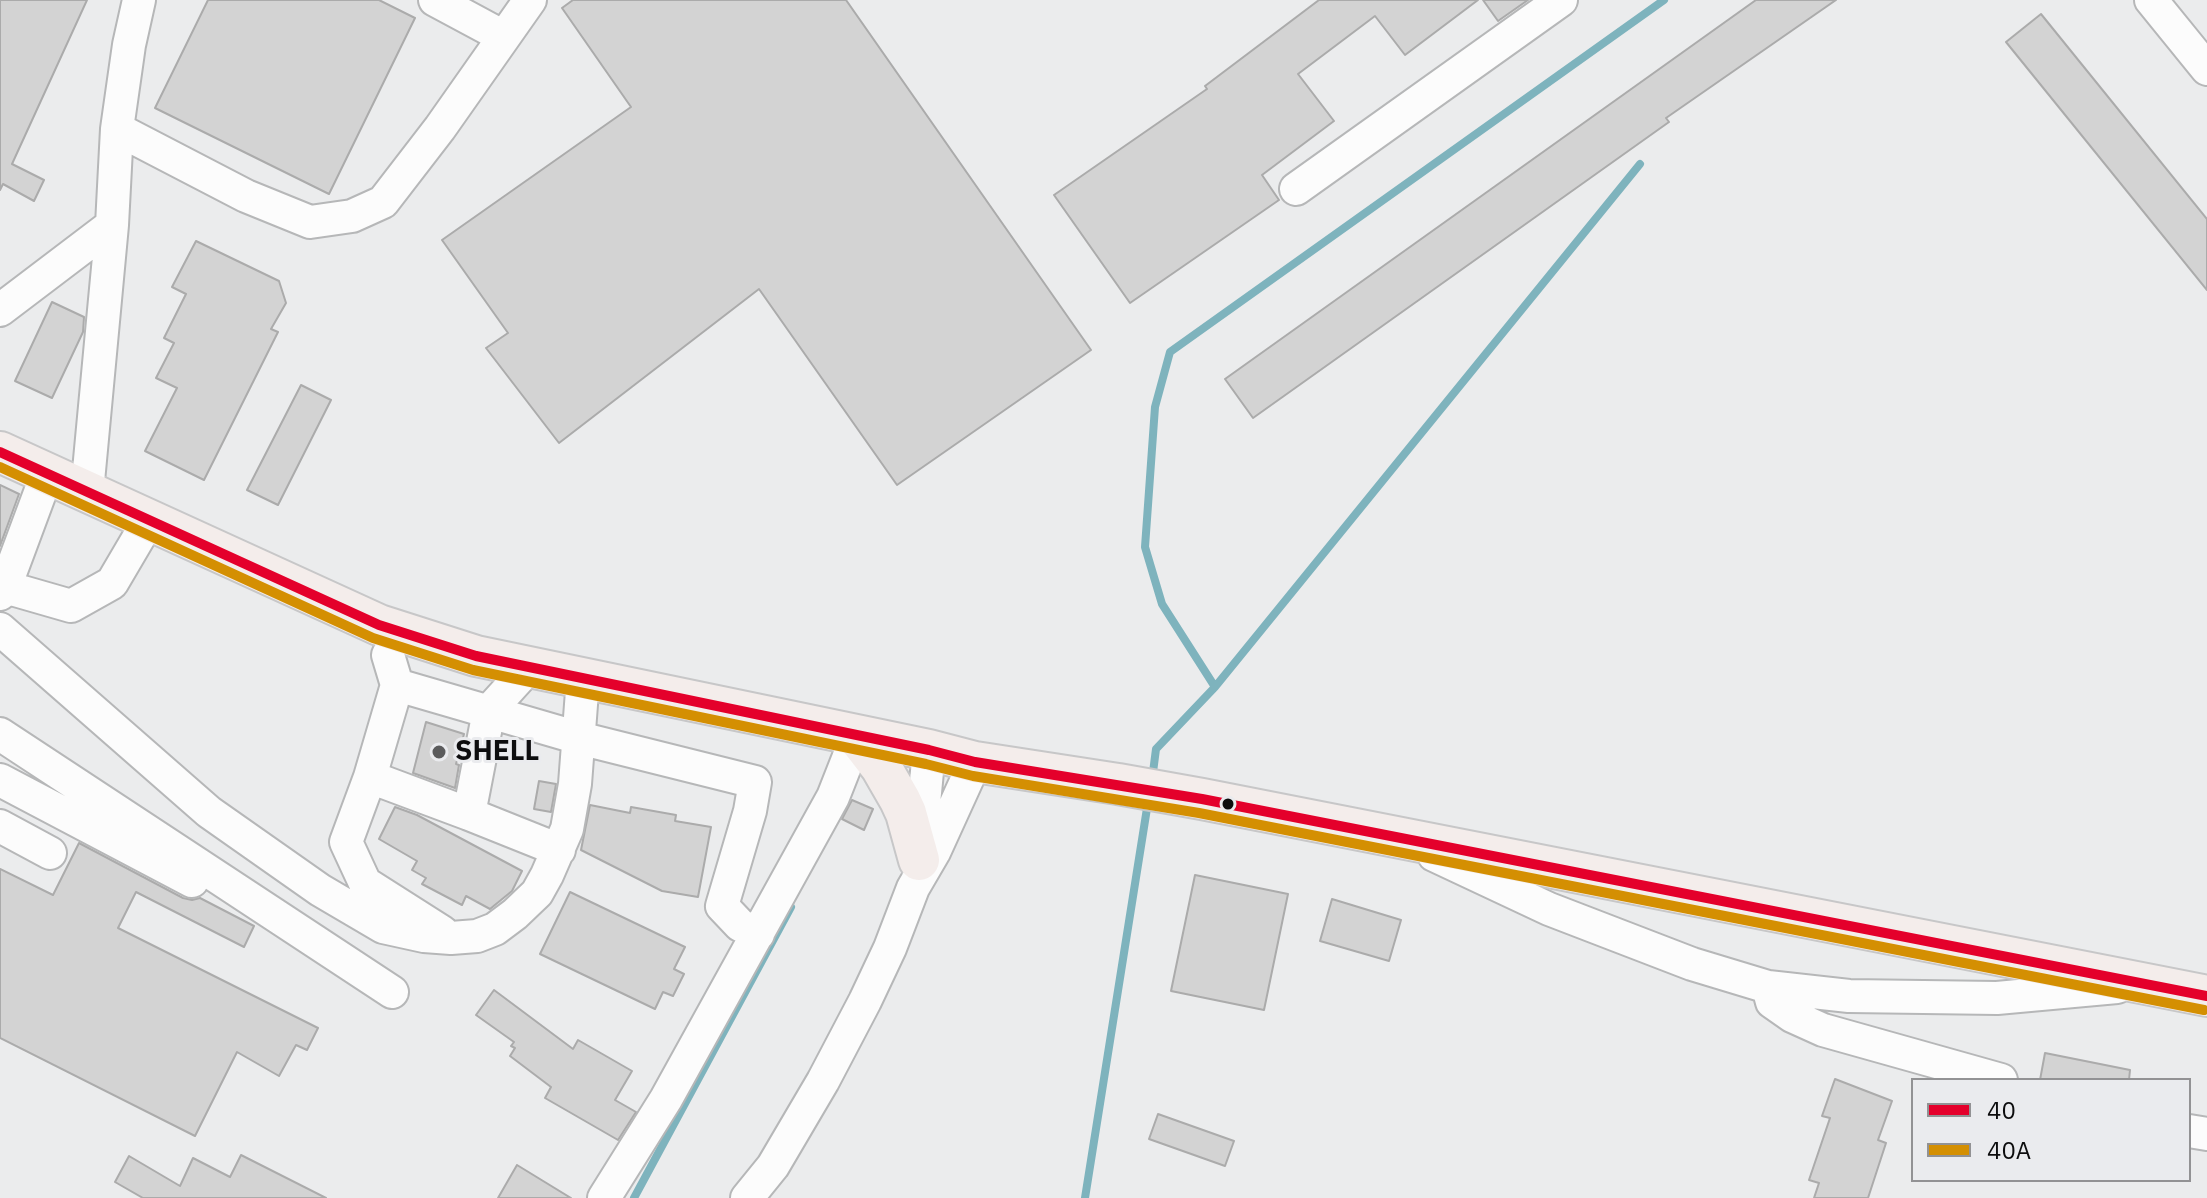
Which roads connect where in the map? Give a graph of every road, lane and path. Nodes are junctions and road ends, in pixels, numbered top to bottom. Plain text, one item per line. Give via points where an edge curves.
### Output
1 (139, 0) edge
2 (435, 0) edge
3 (530, 0) edge
4 (1561, 0) edge
5 (2156, 2) edge
6 (504, 37) junction
7 (2207, 69) edge
8 (117, 129) junction
9 (1296, 189) dead end
10 (112, 225) junction
11 (0, 310) edge
12 (0, 452) edge
13 (47, 474) junction
14 (87, 492) junction
15 (149, 520) junction
16 (2, 590) edge
17 (0, 629) edge
18 (529, 667) junction
19 (583, 678) junction
20 (489, 711) junction
21 (0, 734) edge
22 (857, 736) junction
23 (579, 738) junction
24 (929, 750) junction
25 (975, 762) junction
26 (370, 777) junction
27 (0, 780) edge
28 (469, 814) junction
29 (0, 826) edge
30 (1395, 836) junction
31 (559, 850) junction
32 (50, 853) dead end
33 (916, 874) junction
34 (229, 885) junction
35 (758, 934) junction
36 (451, 938) junction
37 (2146, 984) junction
38 (1768, 987) junction
39 (392, 992) dead end
40 (2207, 996) edge
41 (1994, 1078) edge
42 (604, 1198) edge
43 (747, 1198) edge

1 - 8 street
2 - 6 street
3 - 6 street
4 - 9 street
5 - 7 street
6 - 8 street via 383,202 352,216 310,222 246,196
8 - 10 street
10 - 11 street
10 - 14 street
12 - 13 main road
13 - 14 main road
13 - 16 street
14 - 15 main road
15 - 16 street via 112,583 71,606
15 - 18 main road via 379,625
17 - 36 street via 209,812 320,890 383,927
18 - 19 main road
18 - 20 street
19 - 22 main road
19 - 23 street
20 - 23 street
20 - 26 street via 393,670
20 - 28 street
21 - 34 street
22 - 24 main road
22 - 33 main road via 906,813
22 - 35 street via 833,797
23 - 31 street via 567,829
23 - 35 street via 755,782 722,906
24 - 25 main road
24 - 33 street
25 - 30 main road
25 - 33 street via 934,852
26 - 28 street
26 - 36 street via 346,842 365,883
27 - 34 street via 185,879
28 - 31 street
29 - 32 street
30 - 37 main road
30 - 38 street via 1549,909
31 - 36 street via 537,893 515,914 477,936
33 - 43 street via 883,961 823,1081 773,1166
34 - 39 street
35 - 42 street
37 - 38 street via 1997,998 1849,996
37 - 40 main road
38 - 41 street via 1772,1002 1823,1030

